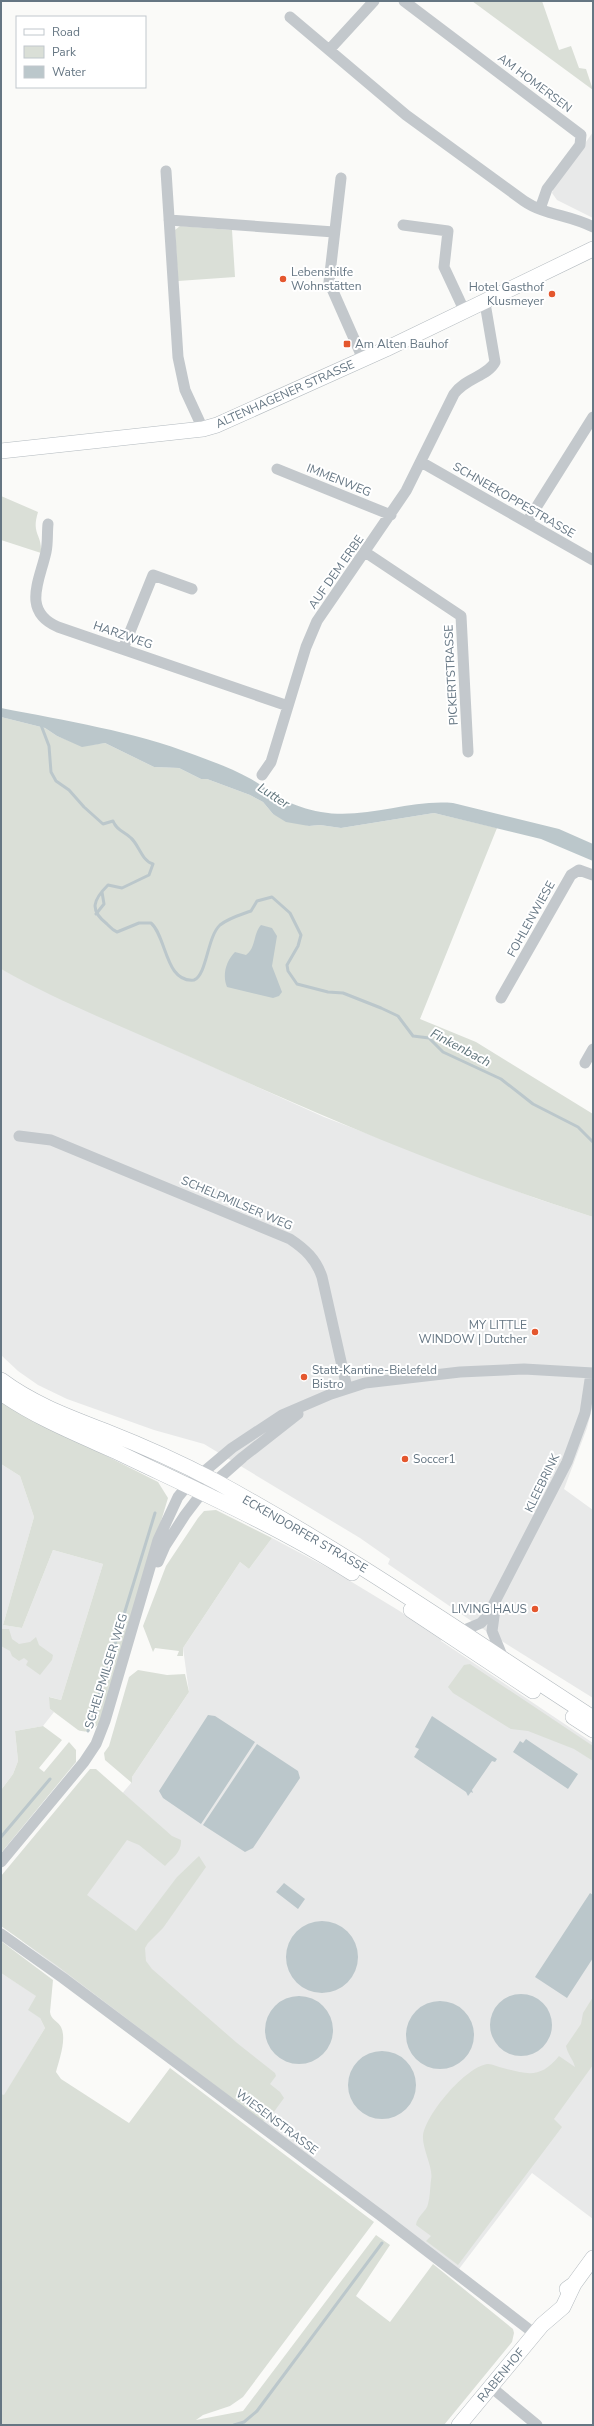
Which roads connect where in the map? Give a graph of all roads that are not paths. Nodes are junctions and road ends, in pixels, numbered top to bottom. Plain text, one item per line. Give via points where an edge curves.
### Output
1 (374, 1) edge
2 (404, 1) edge
3 (290, 17) dead end
4 (329, 50) junction
5 (166, 171) dead end
6 (341, 178) dead end
7 (540, 209) junction
8 (169, 220) junction
9 (403, 225) dead end
10 (593, 227) edge
11 (334, 232) junction
12 (593, 248) edge
13 (483, 303) junction
14 (465, 312) junction
15 (363, 359) junction
16 (593, 417) edge
17 (202, 429) junction
18 (1, 451) edge
19 (421, 462) junction
20 (277, 469) dead end
21 (391, 515) junction
22 (527, 522) junction
23 (48, 524) dead end
24 (365, 552) junction
25 (593, 560) edge
26 (192, 589) dead end
27 (123, 649) junction
28 (288, 706) junction
29 (468, 752) dead end
30 (262, 775) dead end
31 (593, 875) edge
32 (501, 998) dead end
33 (593, 1049) edge
34 (585, 1063) dead end
35 (19, 1136) dead end
36 (592, 1373) edge
37 (1, 1380) edge
38 (347, 1388) junction
39 (1, 1393) edge
40 (331, 1394) junction
41 (202, 1474) junction
42 (216, 1482) junction
43 (187, 1486) junction
44 (201, 1494) junction
45 (143, 1598) junction
46 (497, 1599) junction
47 (462, 1631) junction
48 (502, 1658) junction
49 (593, 1718) edge
50 (593, 1730) edge
51 (1, 1862) edge
52 (1, 1934) edge
53 (593, 2258) edge
54 (538, 2330) junction
55 (491, 2387) junction
56 (459, 2425) edge
57 (538, 2425) edge

1 - 4 street
2 - 7 street, AM HOMERSEN via 581,135 580,145 546,189
3 - 4 street
4 - 7 street via 417,124 524,202
5 - 8 street
6 - 11 street
7 - 10 street via 571,217
8 - 11 street
8 - 17 street via 180,371 185,390
9 - 14 street via 448,231 444,267
11 - 15 street via 329,282
12 - 13 main road, ALTENHAGENER STRASSE
13 - 14 main road, ALTENHAGENER STRASSE
13 - 19 street, AUF DEM ERBE via 495,362 488,370 463,383 454,394
14 - 15 main road, ALTENHAGENER STRASSE
15 - 17 main road, ALTENHAGENER STRASSE via 238,417
16 - 22 street
17 - 18 main road, ALTENHAGENER STRASSE
19 - 21 street, AUF DEM ERBE
19 - 22 street, SCHNEEKOPPESTRASSE
20 - 21 street, IMMENWEG
21 - 24 street, AUF DEM ERBE
22 - 25 street, SCHNEEKOPPESTRASSE
23 - 27 street, HARZWEG via 47,545 34,598 41,614 52,625
24 - 28 street, AUF DEM ERBE via 315,626
24 - 29 street, PICKERTSTRASSE via 461,616
26 - 27 street via 153,575
27 - 28 street, HARZWEG
28 - 30 street, AUF DEM ERBE via 271,762
31 - 32 street, FOHLENWIESE via 579,870 571,875
33 - 34 street
35 - 38 street, SCHELPMILSER WEG via 51,1140 290,1239 302,1247 318,1265 322,1277
36 - 38 street, SCHELPMILSER WEG via 524,1369 460,1372
36 - 46 street, KLEEBRINK via 585,1413 570,1456
37 - 41 main road, ECKENDORFER STRASSE via 56,1413 113,1434
38 - 40 street, SCHELPMILSER WEG
39 - 43 main road, ECKENDORFER STRASSE via 50,1422
40 - 41 street, SCHELPMILSER WEG via 282,1415 232,1448
40 - 42 street, SCHELPMILSER WEG via 288,1420
41 - 42 main road, ECKENDORFER STRASSE
41 - 43 street, SCHELPMILSER WEG
42 - 44 street, SCHELPMILSER WEG
42 - 47 main road, ECKENDORFER STRASSE via 335,1550
43 - 44 main road, ECKENDORFER STRASSE
43 - 45 street, SCHELPMILSER WEG via 178,1497 158,1540
44 - 45 street, SCHELPMILSER WEG via 165,1546
44 - 50 main road, ECKENDORFER STRASSE via 336,1563
45 - 51 street, SCHELPMILSER WEG via 96,1744
46 - 47 street, KLEEBRINK via 481,1623
46 - 48 street, KLEEBRINK via 492,1631
47 - 48 main road, ECKENDORFER STRASSE
48 - 49 main road, ECKENDORFER STRASSE
52 - 54 street, WIESENSTRASSE
53 - 54 main road, RABENHOF via 574,2284 563,2307
54 - 55 main road, RABENHOF
55 - 56 main road, RABENHOF
55 - 57 street

